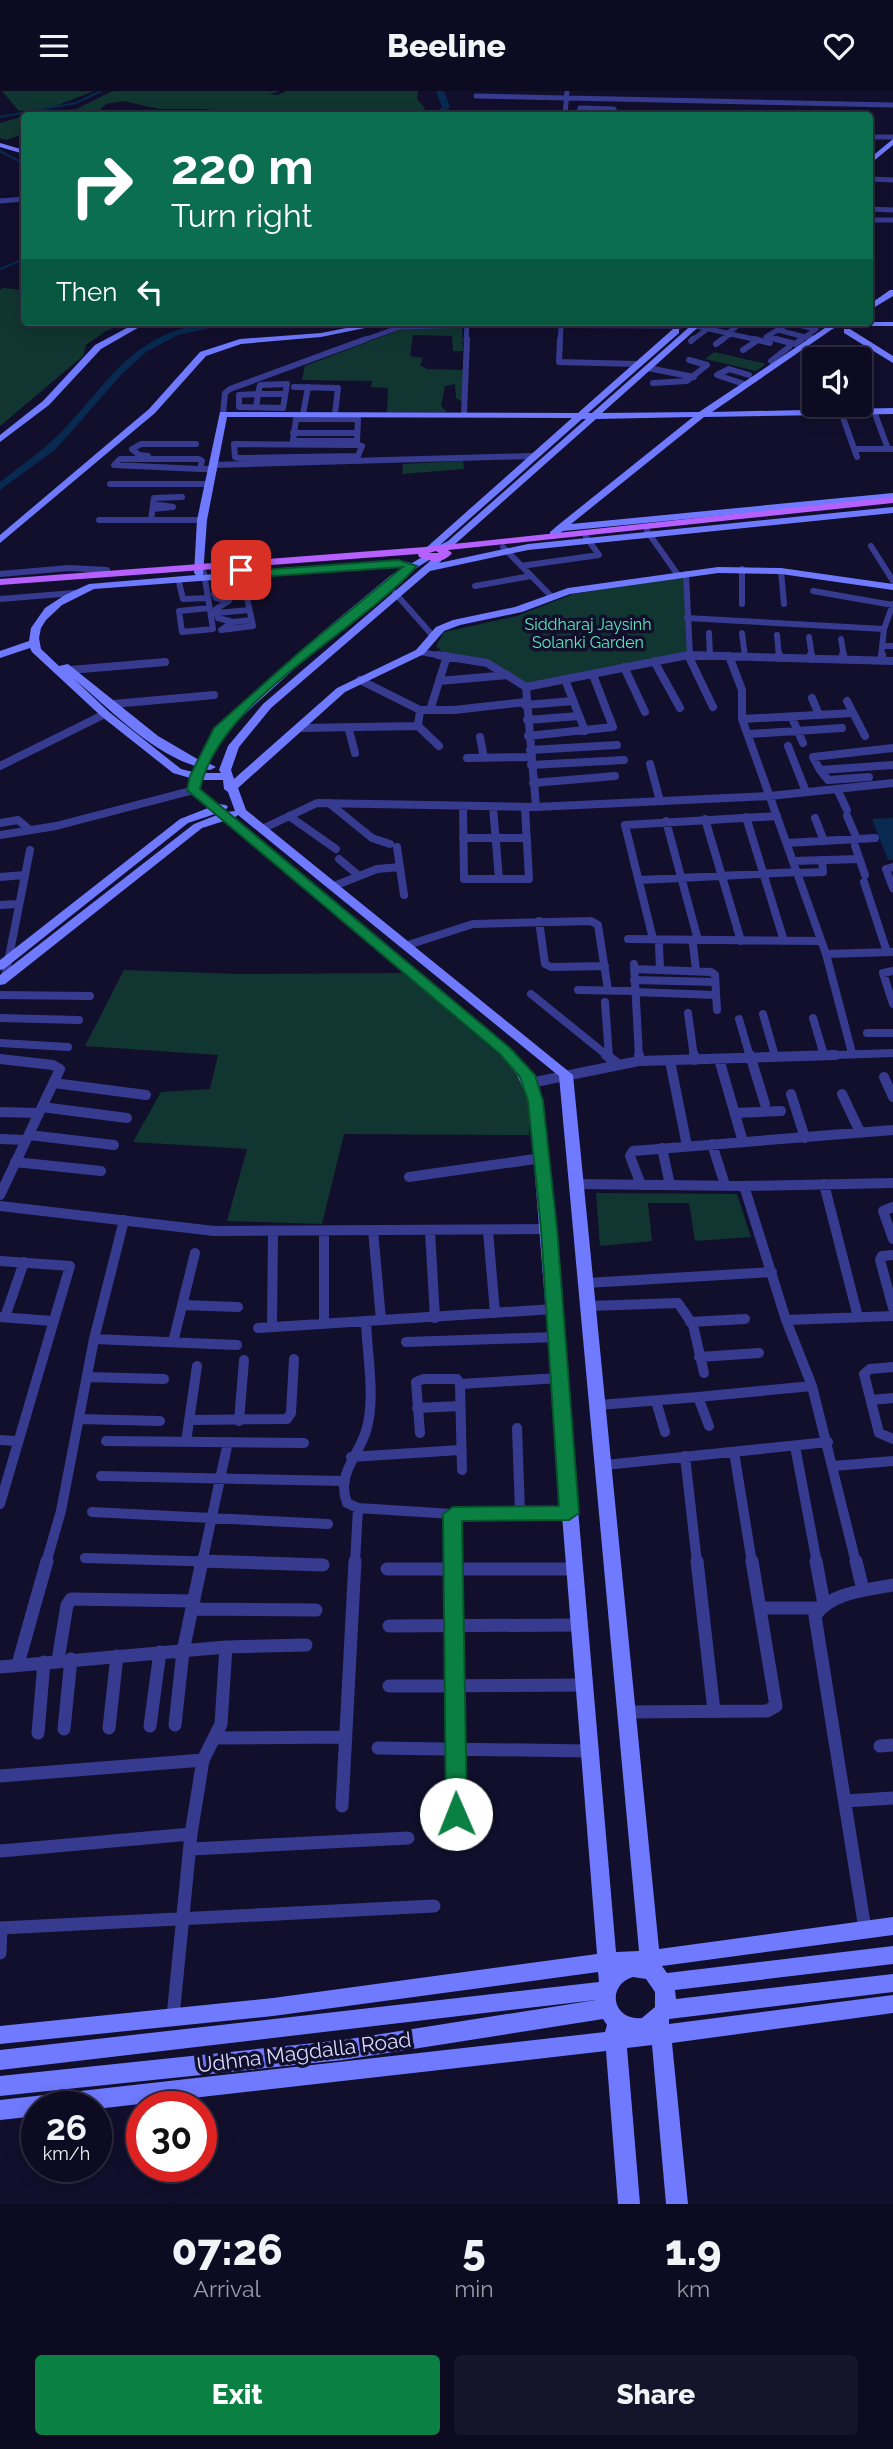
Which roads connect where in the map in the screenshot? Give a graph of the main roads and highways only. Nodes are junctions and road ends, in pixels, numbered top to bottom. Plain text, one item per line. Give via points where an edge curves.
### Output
1 (893, 498) edge
2 (848, 508) junction
3 (893, 509) edge
4 (584, 534) junction
5 (552, 537) junction
6 (433, 555) junction
7 (205, 575) junction
8 (95, 579) junction
9 (0, 584) edge

1 - 2 main road
2 - 3 main road
2 - 4 main road
2 - 4 main road via 753,523
4 - 5 main road
5 - 6 main road via 526,546
5 - 6 main road via 488,540
6 - 7 main road
6 - 7 main road via 275,559
7 - 8 main road
7 - 8 main road
8 - 9 main road

